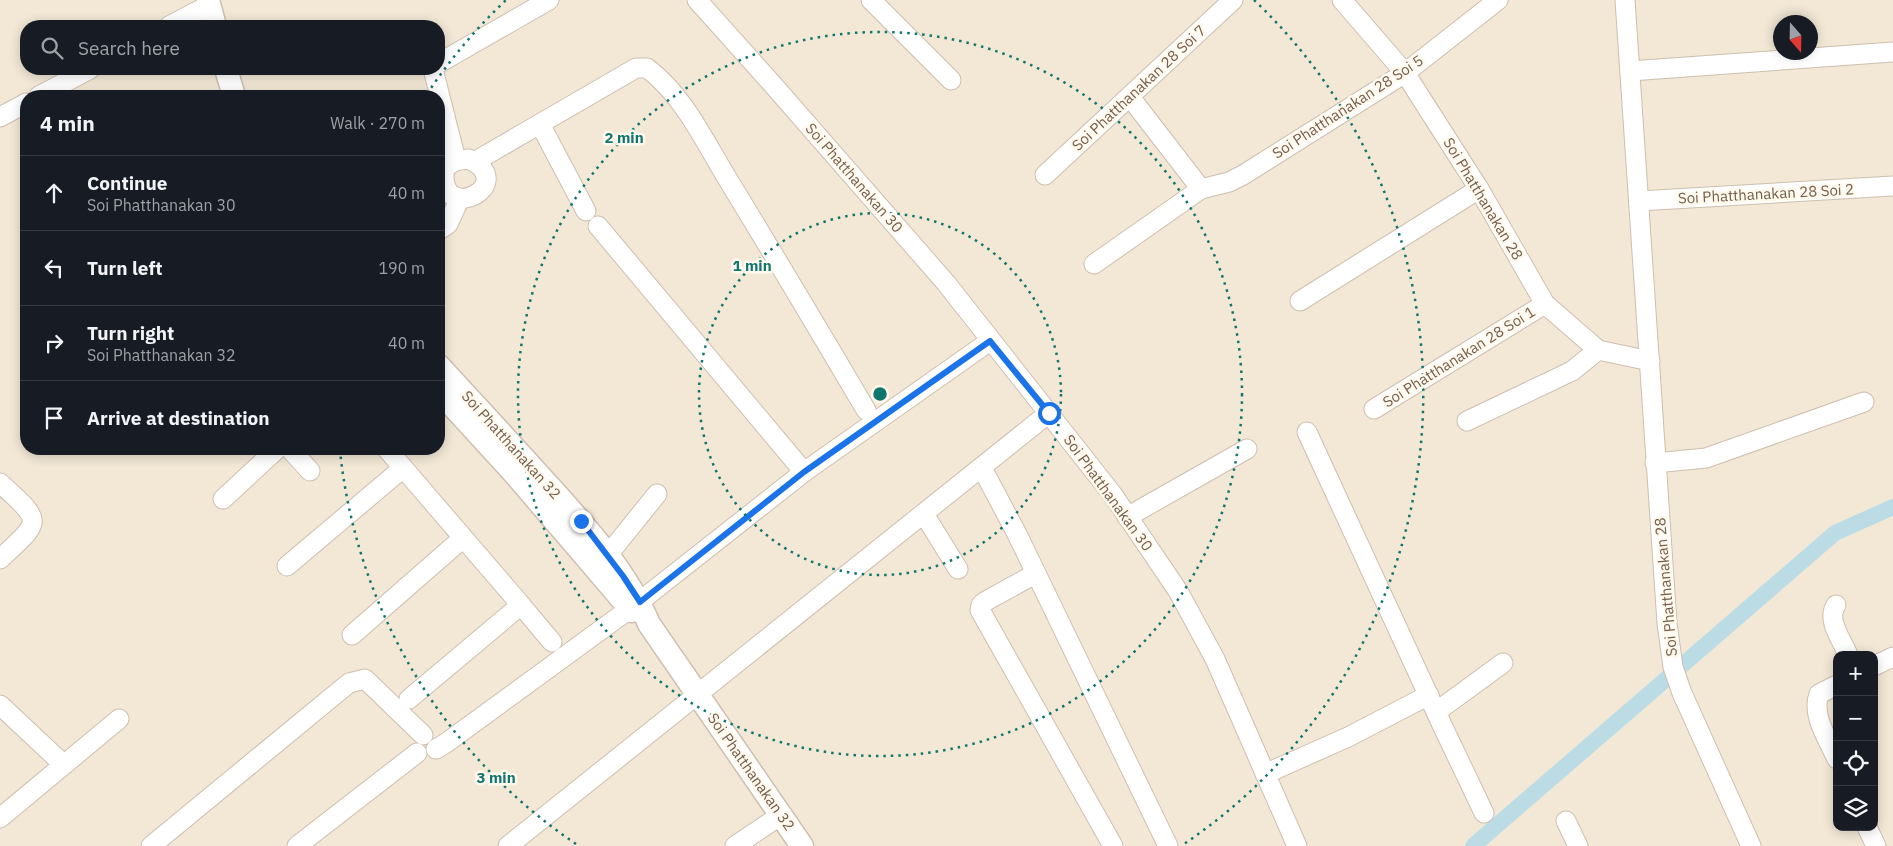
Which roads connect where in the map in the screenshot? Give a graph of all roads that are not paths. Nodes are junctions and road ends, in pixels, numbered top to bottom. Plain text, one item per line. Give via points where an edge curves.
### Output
1 (549, 0) edge
2 (871, 0) edge
3 (1233, 0) edge
4 (1342, 0) edge
5 (1498, 0) edge
6 (1625, 0) edge
7 (214, 1) edge
8 (699, 1) edge
9 (180, 20) edge
10 (215, 20) edge
11 (226, 20) edge
12 (1893, 52) edge
13 (445, 60) edge
14 (1630, 71) junction
15 (1405, 73) junction
16 (79, 75) edge
17 (228, 75) edge
18 (242, 75) edge
19 (434, 75) edge
20 (951, 80) dead end
21 (50, 90) edge
22 (232, 90) edge
23 (246, 90) edge
24 (437, 90) edge
25 (1130, 97) junction
26 (20, 105) edge
27 (3, 109) edge
28 (540, 124) junction
29 (445, 128) edge
30 (453, 167) edge
31 (1046, 175) dead end
32 (1893, 186) edge
33 (1200, 189) junction
34 (1479, 189) junction
35 (460, 198) junction
36 (1639, 201) junction
37 (586, 211) dead end
38 (445, 226) edge
39 (598, 226) dead end
40 (1094, 264) dead end
41 (1300, 301) dead end
42 (1545, 304) junction
43 (990, 341) junction
44 (1598, 350) junction
45 (1650, 361) junction
46 (445, 373) edge
47 (445, 397) edge
48 (1864, 402) dead end
49 (1374, 409) dead end
50 (866, 410) dead end
51 (1049, 413) junction
52 (1466, 421) dead end
53 (1307, 432) dead end
54 (1247, 449) dead end
55 (271, 455) edge
56 (295, 455) edge
57 (392, 455) edge
58 (1655, 463) junction
59 (520, 467) junction
60 (403, 468) junction
61 (982, 468) junction
62 (310, 471) dead end
63 (804, 472) junction
64 (0, 483) edge
65 (657, 494) dead end
66 (223, 499) dead end
67 (924, 514) junction
68 (1128, 516) junction
69 (463, 538) junction
70 (607, 556) junction
71 (0, 559) edge
72 (287, 566) dead end
73 (958, 569) dead end
74 (1035, 574) junction
75 (521, 605) junction
76 (634, 605) junction
77 (1836, 605) dead end
78 (352, 635) dead end
79 (552, 642) dead end
80 (1846, 651) edge
81 (1893, 658) edge
82 (1503, 663) dead end
83 (1878, 664) edge
84 (1833, 687) edge
85 (698, 696) junction
86 (409, 699) dead end
87 (1432, 704) junction
88 (0, 705) edge
89 (119, 719) dead end
90 (422, 734) junction
91 (436, 749) junction
92 (1833, 749) edge
93 (417, 753) junction
94 (63, 764) junction
95 (1265, 774) junction
96 (1484, 813) dead end
97 (781, 815) junction
98 (0, 818) edge
99 (1566, 821) dead end
100 (1869, 831) edge
101 (151, 846) edge
102 (297, 846) edge
103 (508, 846) edge
104 (735, 846) edge
105 (802, 846) edge
106 (1113, 846) edge
107 (1168, 846) edge
108 (1297, 846) edge
109 (1578, 846) edge
110 (1751, 846) edge
111 (1876, 846) edge

1 - 13 street
2 - 20 street
3 - 25 street, Soi Phatthanakan 28 Soi 7
4 - 15 street, Soi Phatthanakan 28
5 - 15 street, Soi Phatthanakan 28 Soi 5
6 - 14 street, Soi Phatthanakan 28
7 - 9 street
7 - 10 street
7 - 11 street
8 - 43 street, Soi Phatthanakan 30 via 946,283
12 - 14 street
14 - 36 street, Soi Phatthanakan 28
15 - 33 street, Soi Phatthanakan 28 Soi 5 via 1243,175
15 - 34 street, Soi Phatthanakan 28
16 - 21 street
17 - 22 street
18 - 23 street
19 - 24 street
25 - 31 street, Soi Phatthanakan 28 Soi 7
25 - 33 street
26 - 27 street
28 - 30 street
28 - 37 street
28 - 50 street via 636,68 647,68 661,78 684,108
29 - 30 street
30 - 35 street via 447,188 453,196
30 - 35 street via 485,174 482,191
32 - 36 street, Soi Phatthanakan 28 Soi 2
33 - 40 street
34 - 41 street
34 - 42 street, Soi Phatthanakan 28
35 - 38 street
36 - 45 street, Soi Phatthanakan 28
39 - 63 street
42 - 44 street, Soi Phatthanakan 28
42 - 49 street, Soi Phatthanakan 28 Soi 1
43 - 51 street, Soi Phatthanakan 30
43 - 63 street
44 - 45 street, Soi Phatthanakan 28
44 - 52 street via 1572,371
45 - 58 street, Soi Phatthanakan 28
46 - 59 street, Soi Phatthanakan 32
47 - 59 street, Soi Phatthanakan 32
48 - 58 street via 1706,458
51 - 61 street
51 - 68 street, Soi Phatthanakan 30
53 - 87 street
54 - 68 street
55 - 66 street
56 - 62 street
57 - 60 street
58 - 110 street, Soi Phatthanakan 28 via 1673,667
59 - 70 street, Soi Phatthanakan 32 via 581,521
59 - 76 street, Soi Phatthanakan 32
60 - 69 street
60 - 72 street
61 - 67 street
61 - 74 street
63 - 76 street
64 - 71 street via 24,505 33,521 28,534
65 - 70 street
67 - 73 street
67 - 85 street
68 - 95 street, Soi Phatthanakan 30 via 1178,591 1215,659
69 - 75 street
69 - 78 street
70 - 76 street, Soi Phatthanakan 32
74 - 106 street via 986,601 980,610
74 - 107 street
75 - 79 street
75 - 86 street
76 - 85 street, Soi Phatthanakan 32
76 - 91 street
77 - 80 street via 1833,622
81 - 83 street
82 - 87 street
84 - 92 street via 1819,694 1816,702 1816,712
85 - 97 street, Soi Phatthanakan 32
85 - 103 street
87 - 95 street
87 - 96 street
88 - 94 street
89 - 94 street
90 - 91 street via 434,738
90 - 93 street via 414,742
90 - 101 street via 365,679 349,683
91 - 93 street via 428,757
93 - 102 street
94 - 98 street
95 - 108 street, Soi Phatthanakan 30
97 - 104 street
97 - 105 street, Soi Phatthanakan 32
99 - 109 street
100 - 111 street

